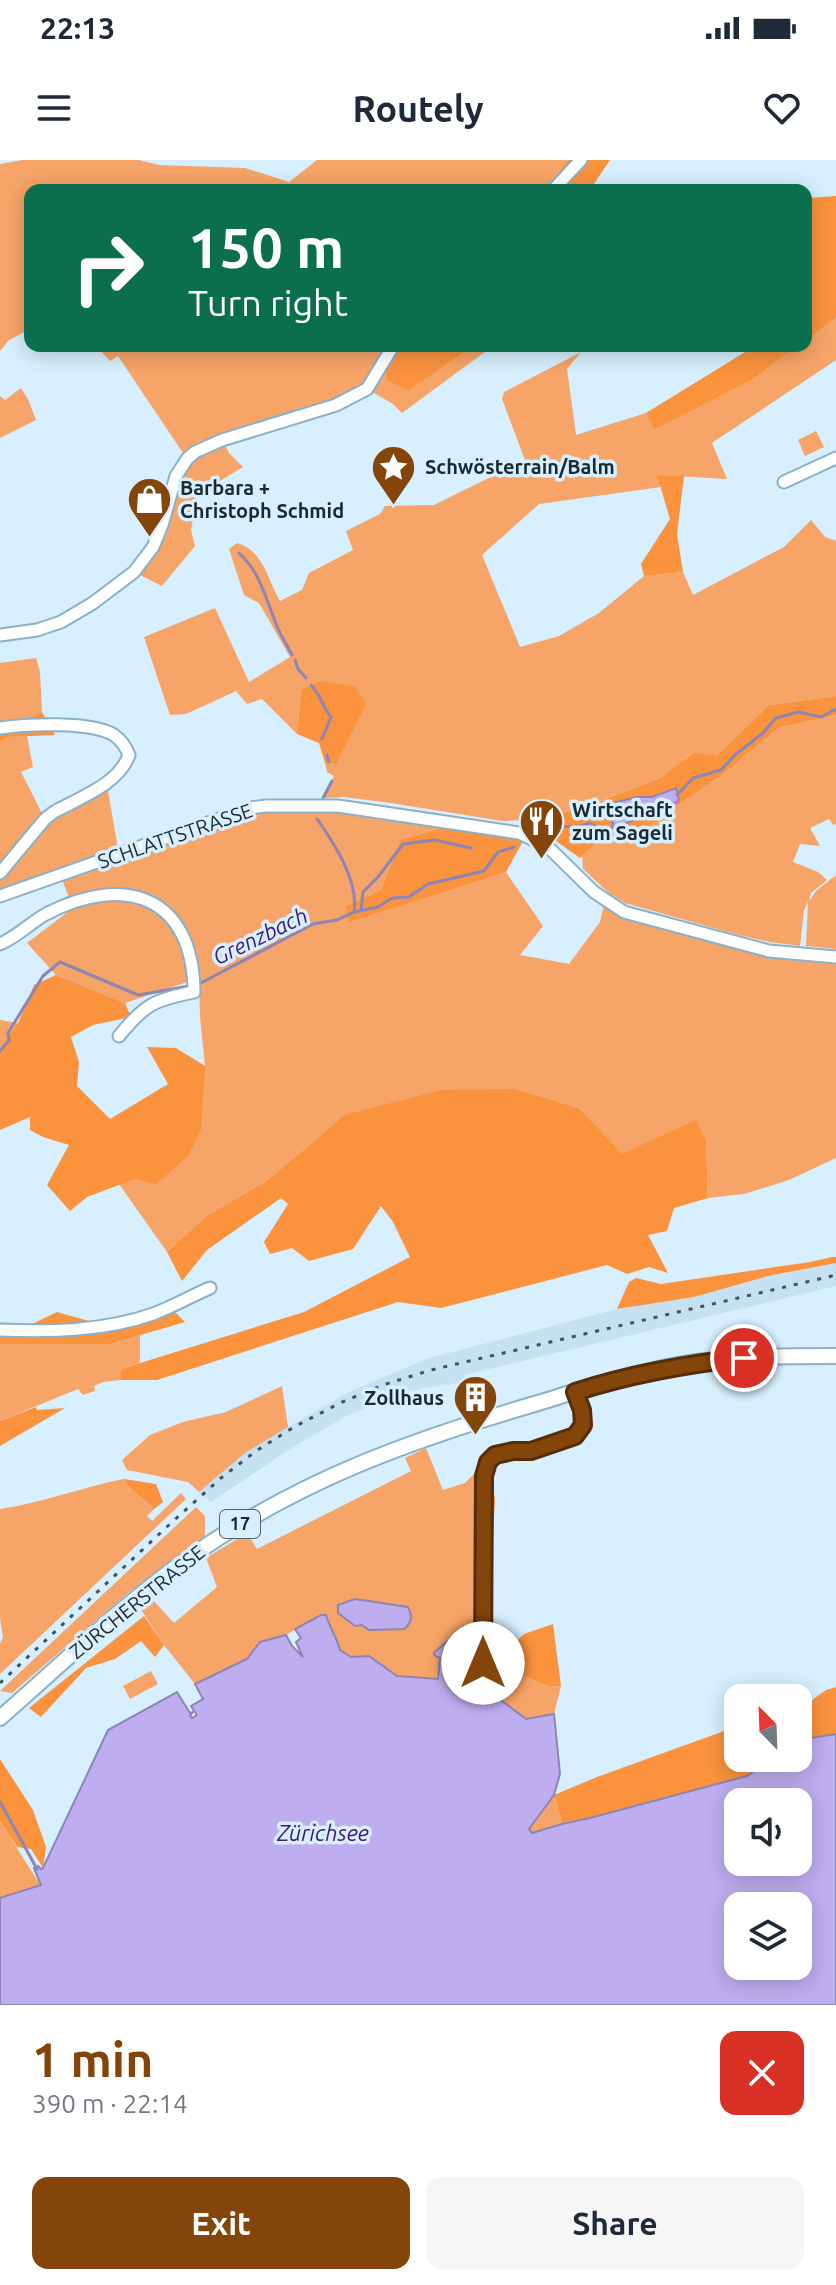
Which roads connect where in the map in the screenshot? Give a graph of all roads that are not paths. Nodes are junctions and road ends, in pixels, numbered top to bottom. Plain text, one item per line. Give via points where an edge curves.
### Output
1 (581, 160) edge
2 (559, 184) edge
3 (389, 352) edge
4 (836, 458) edge
5 (784, 482) dead end
6 (0, 635) edge
7 (0, 728) edge
8 (0, 873) edge
9 (0, 896) edge
10 (0, 944) edge
11 (836, 957) edge
12 (119, 1036) dead end
13 (210, 1288) dead end
14 (0, 1330) edge
15 (836, 1356) edge
16 (575, 1392) junction
17 (483, 1663) dead end
18 (0, 1718) edge

1 - 2 street
3 - 6 street via 367,389 336,405 195,452 176,476 153,547 134,572 61,622
4 - 5 street
7 - 8 street via 92,726 114,735 129,755 116,776 45,819
9 - 11 street, SCHLATTSTRASSE via 250,808 355,807 528,835 624,912 769,951
10 - 12 street via 45,915 97,896 136,896 168,913 188,948 194,992 151,1003
13 - 14 street via 153,1314 100,1327
15 - 16 main road, ZÜRCHERSTRASSE / 17 via 697,1362
16 - 17 street via 583,1425 575,1436 531,1451 495,1455 488,1462
16 - 18 main road, ZÜRCHERSTRASSE / 17 via 372,1457 258,1514 155,1583

